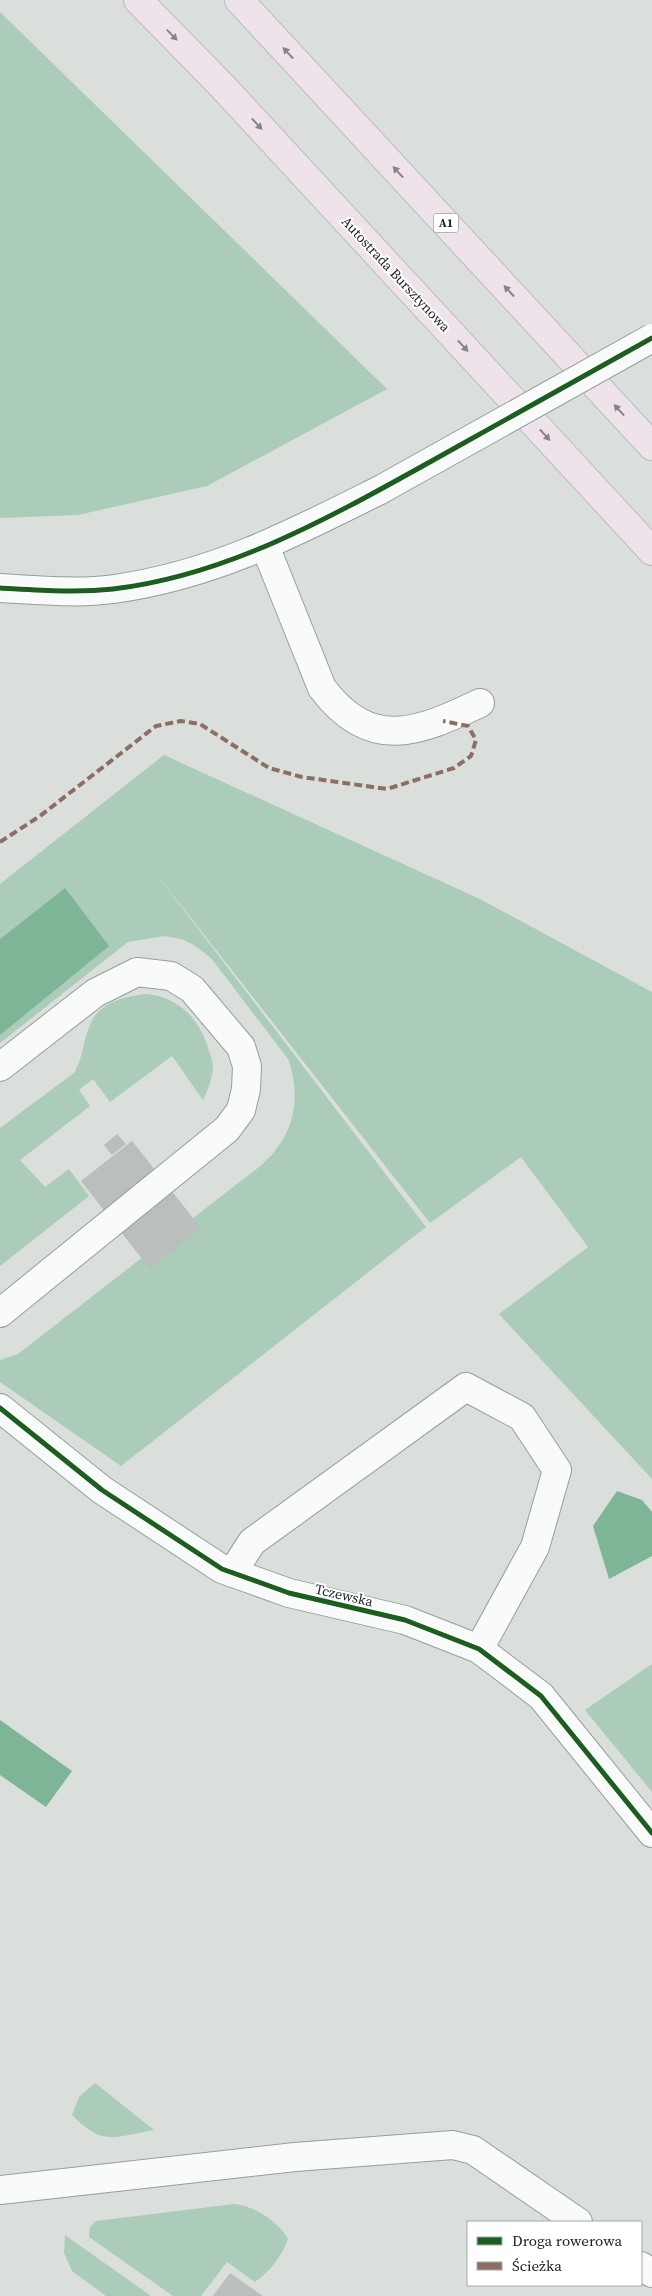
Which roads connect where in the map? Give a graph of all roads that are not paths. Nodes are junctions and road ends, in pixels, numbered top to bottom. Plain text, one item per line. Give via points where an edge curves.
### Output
1 (138, 0) edge
2 (239, 0) edge
3 (652, 338) edge
4 (652, 446) edge
5 (264, 546) junction
6 (652, 551) edge
7 (0, 588) edge
8 (480, 703) dead end
9 (0, 1067) edge
10 (0, 1313) edge
11 (0, 1408) edge
12 (232, 1573) junction
13 (479, 1650) junction
14 (652, 1833) edge
15 (0, 2190) edge
16 (577, 2221) edge

1 -> 6 highway, Autostrada Bursztynowa via 224,88
4 -> 2 highway, A1
3 - 5 street, bridge via 380,490
5 - 7 street via 229,561 113,589 50,591
5 - 8 street via 322,688 352,718 378,728 405,731 435,725
9 - 10 street via 95,993 137,972 171,976 192,989 241,1046 248,1066 241,1110 226,1129
11 - 12 street, Tczewska via 102,1490
12 - 13 street, Tczewska via 288,1593 405,1620
12 - 13 street via 252,1542 466,1387 522,1417 557,1470 535,1548
13 - 14 street, Tczewska via 541,1696
15 - 16 street via 295,2156 453,2145 473,2150

